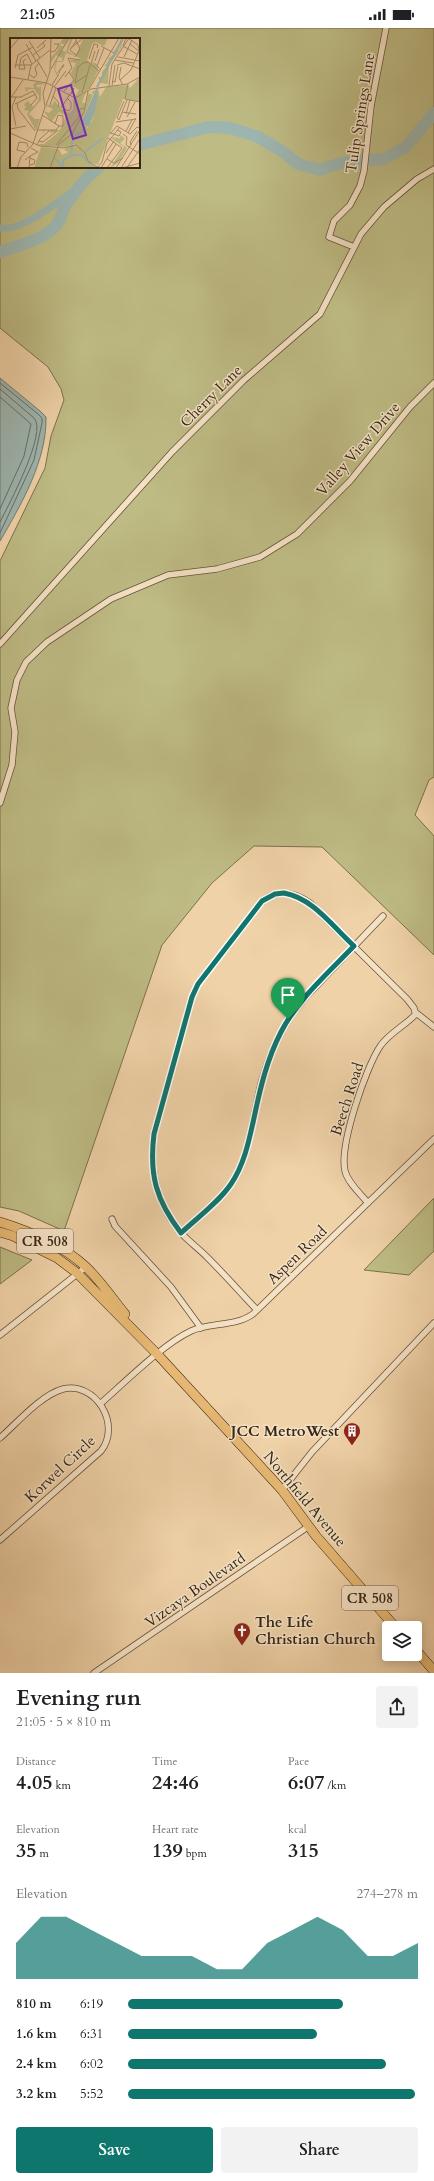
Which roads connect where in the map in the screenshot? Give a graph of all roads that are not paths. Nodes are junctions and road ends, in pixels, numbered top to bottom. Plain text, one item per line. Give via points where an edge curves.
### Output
1 (386, 28) edge
2 (434, 169) edge
3 (354, 248) junction
4 (434, 383) edge
5 (0, 644) edge
6 (0, 803) edge
7 (383, 916) dead end
8 (354, 946) junction
9 (415, 1012) junction
10 (434, 1027) edge
11 (434, 1139) edge
12 (368, 1203) junction
13 (112, 1219) dead end
14 (0, 1222) edge
15 (0, 1232) edge
16 (181, 1233) junction
17 (86, 1267) junction
18 (77, 1273) junction
19 (257, 1310) junction
20 (434, 1323) edge
21 (201, 1328) junction
22 (0, 1335) edge
23 (158, 1355) junction
24 (100, 1404) junction
25 (0, 1438) edge
26 (282, 1490) junction
27 (309, 1526) junction
28 (0, 1540) edge
29 (390, 1621) edge
30 (422, 1657) edge
31 (434, 1671) edge
32 (94, 1673) edge

1 - 3 street, Tulip Springs Lane via 371,106 364,171 355,198 334,221 329,237
2 - 3 street, Cherry Lane via 417,179 384,207 361,234
3 - 5 street, Cherry Lane via 320,314 244,380 172,452
4 - 6 street, Valley View Drive via 410,407 350,481 297,534 260,557 218,568 168,575 110,599 47,642 26,662 17,680 11,708 15,732 12,765
7 - 8 street
8 - 9 street via 407,999
8 - 16 street via 288,1019 271,1053 262,1081 240,1169 217,1201
8 - 16 street via 303,899 289,894 275,894 262,901 198,984 192,997 154,1134 152,1153 152,1173 162,1206
9 - 10 street
9 - 12 street, Beech Road via 407,1022 391,1033 371,1062 344,1144 345,1172
11 - 12 street, Aspen Road
12 - 19 street, Aspen Road
13 - 21 street via 115,1226 171,1287
14 - 17 main road, Northfield Avenue / CR 508 via 20,1228 54,1245
15 - 18 main road, Northfield Avenue / CR 508 via 57,1258
16 - 19 street
17 - 18 street
17 - 23 main road, Northfield Avenue / CR 508
18 - 22 street
18 - 23 main road, Northfield Avenue / CR 508
19 - 21 street, Aspen Road via 248,1318
20 - 26 street via 312,1452
21 - 23 street, Aspen Road via 183,1335
23 - 24 street
23 - 26 main road, Northfield Avenue / CR 508
24 - 25 street, Korwel Circle via 84,1391 74,1388 54,1392
24 - 28 street, Korwel Circle via 109,1422 106,1444
26 - 27 main road, Northfield Avenue / CR 508
27 - 29 main road, Northfield Avenue / CR 508
27 - 32 street, Vizcaya Boulevard
30 - 31 main road

